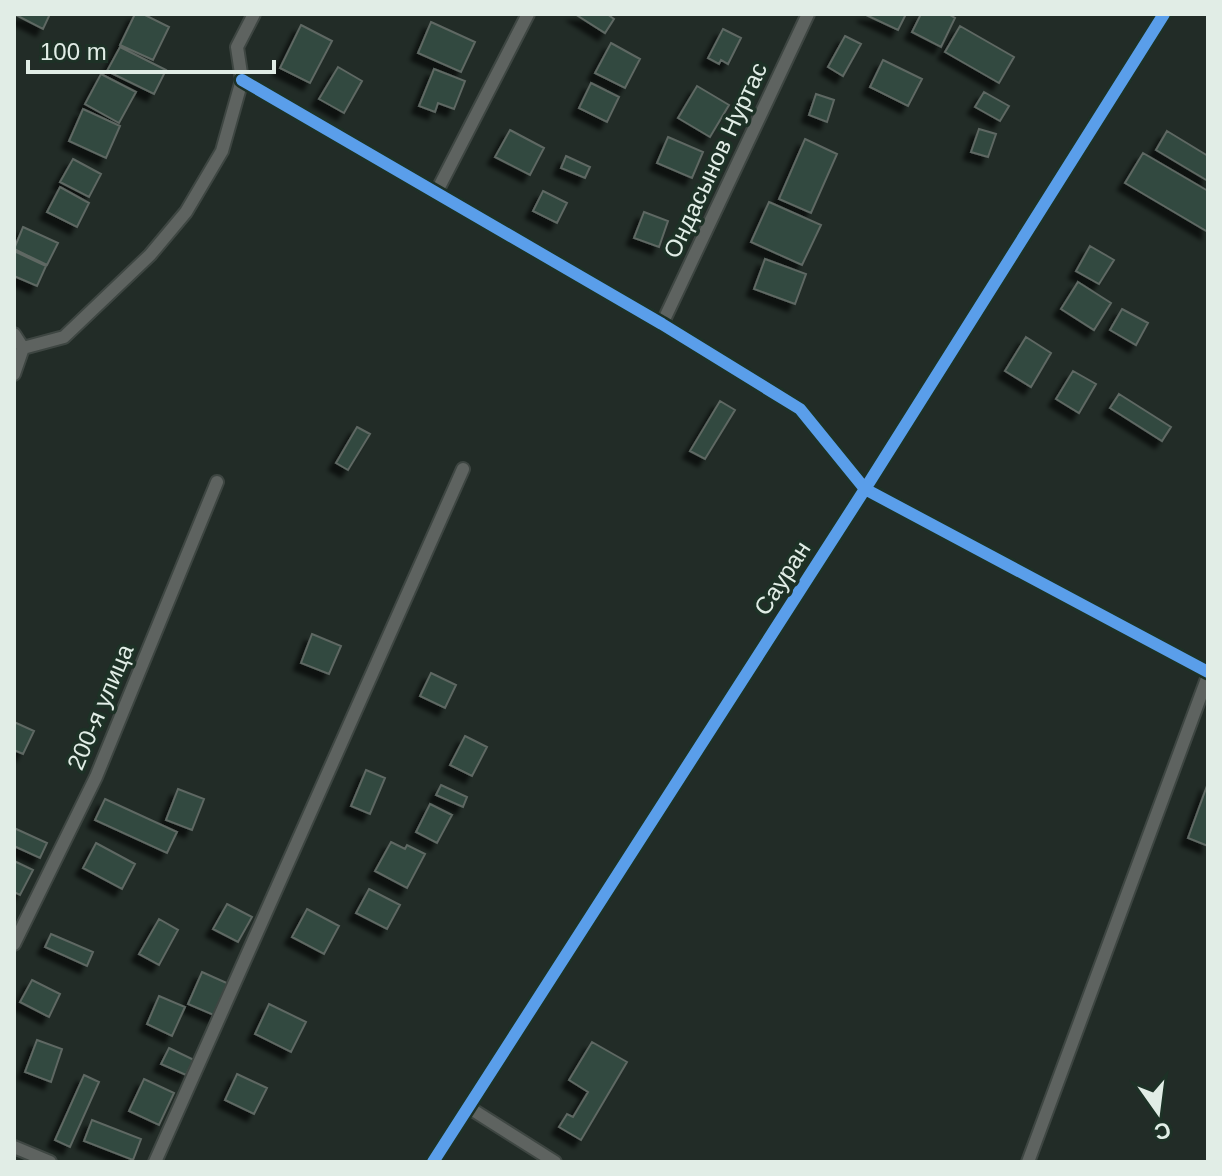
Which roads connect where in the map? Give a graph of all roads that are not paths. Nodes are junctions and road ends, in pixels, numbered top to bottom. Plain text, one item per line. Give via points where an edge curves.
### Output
1 (254, 14) edge
2 (528, 14) edge
3 (808, 14) edge
4 (1164, 14) edge
5 (242, 80) junction
6 (436, 193) junction
7 (662, 324) junction
8 (14, 334) edge
9 (23, 348) junction
10 (14, 374) edge
11 (463, 469) dead end
12 (217, 482) dead end
13 (865, 489) junction
14 (1208, 674) edge
15 (14, 944) edge
16 (468, 1107) junction
17 (14, 1147) edge
18 (50, 1162) edge
19 (155, 1162) edge
20 (433, 1162) edge
21 (555, 1162) edge
22 (1028, 1162) edge

1 - 5 street via 237,47
2 - 6 street
3 - 7 street, Ондасынов Нуртас
4 - 13 street, Сауран
5 - 6 street
5 - 9 street via 222,151 186,212 150,255 64,337
6 - 7 street
7 - 13 street via 800,409
8 - 9 street
9 - 10 street
11 - 19 street
12 - 15 street, 200-я улица via 96,777
13 - 14 street
13 - 16 street, Сауран
14 - 22 street
16 - 20 street, Сауран
16 - 21 street
17 - 18 street

